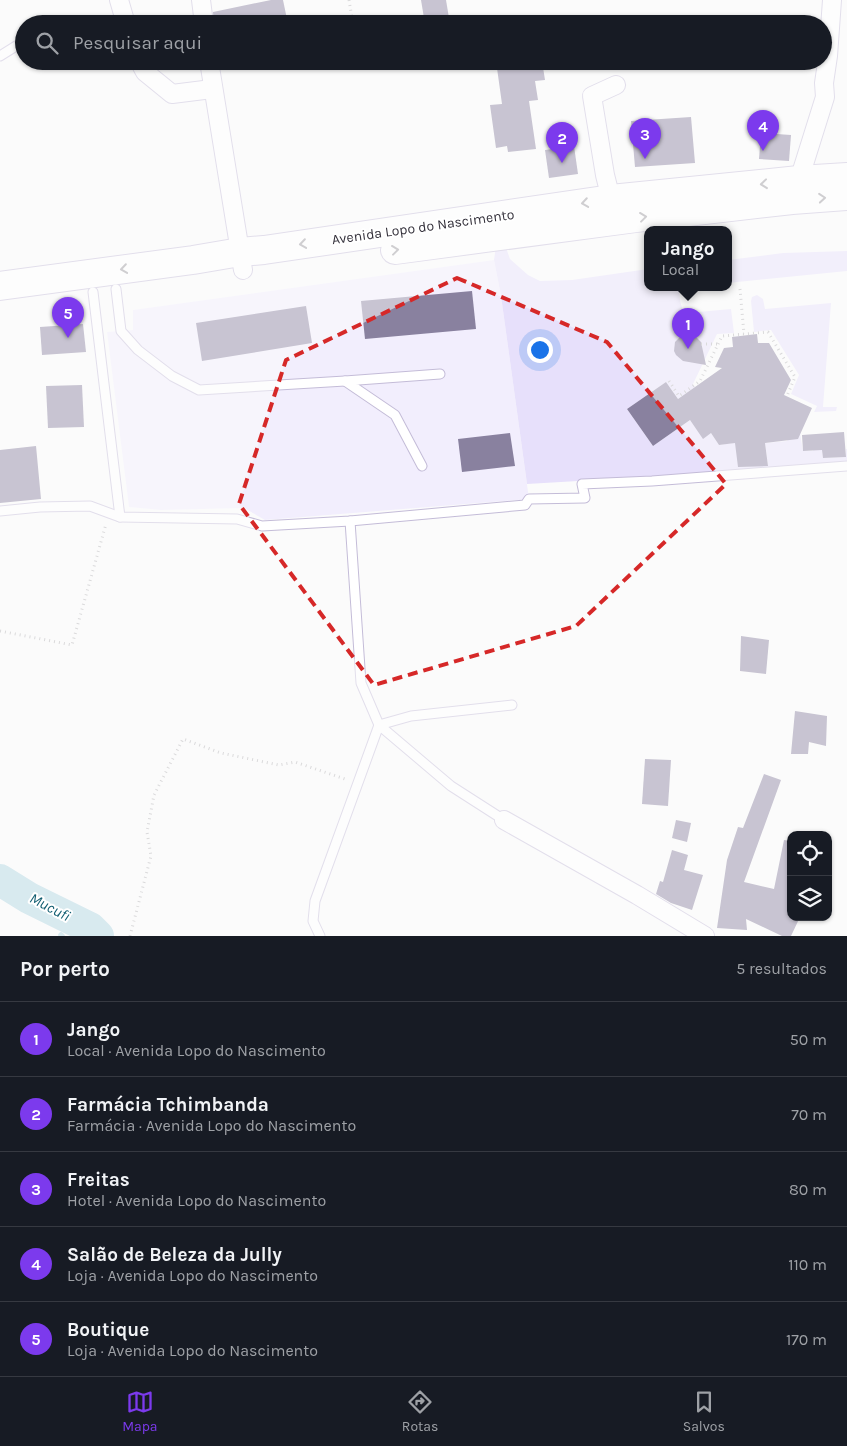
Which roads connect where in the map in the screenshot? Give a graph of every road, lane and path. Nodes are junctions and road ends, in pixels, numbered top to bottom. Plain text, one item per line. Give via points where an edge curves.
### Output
1 (118, 0) edge
2 (201, 0) edge
3 (349, 0) edge
4 (832, 0) edge
5 (123, 15) edge
6 (203, 15) edge
7 (352, 15) edge
8 (831, 15) edge
9 (15, 47) edge
10 (0, 56) edge
11 (144, 70) edge
12 (210, 70) edge
13 (826, 70) edge
14 (616, 85) dead end
15 (212, 89) junction
16 (847, 177) edge
17 (799, 180) junction
18 (847, 196) edge
19 (612, 199) junction
20 (241, 261) junction
21 (0, 286) edge
22 (105, 290) junction
23 (740, 290) dead end
24 (0, 304) edge
25 (744, 334) junction
26 (702, 344) dead end
27 (719, 344) junction
28 (440, 374) dead end
29 (345, 381) junction
30 (669, 381) dead end
31 (787, 396) dead end
32 (422, 466) dead end
33 (847, 466) edge
34 (0, 511) edge
35 (109, 513) junction
36 (120, 517) junction
37 (350, 521) junction
38 (0, 631) edge
39 (512, 705) dead end
40 (379, 725) junction
41 (358, 783) junction
42 (504, 820) joint
43 (130, 936) edge
44 (320, 936) edge
45 (705, 936) edge

1 - 5 street
2 - 6 street
3 - 7 path
4 - 8 street
9 - 10 lane
11 - 15 street via 172,94
12 - 15 street
13 - 17 street via 825,97
14 - 19 street via 592,96
15 - 20 street
16 - 17 main road, Avenida Lopo do Nascimento
17 -> 19 main road, Avenida Lopo do Nascimento
20 -> 18 main road, Avenida Lopo do Nascimento
19 -> 20 main road, Avenida Lopo do Nascimento via 264,250
20 -> 21 main road, Avenida Lopo do Nascimento via 193,260
20 - 22 main road, Avenida Lopo do Nascimento
22 - 24 main road, Avenida Lopo do Nascimento
22 - 29 lane via 121,331 138,350 172,376 199,390
22 - 36 lane
23 - 25 path
25 - 27 path via 722,336
25 - 31 path via 768,332 795,377
26 - 27 path
27 - 30 path via 700,382 679,396
28 - 29 lane
29 - 32 lane via 395,415
33 - 37 lane via 582,484 585,498 529,499 525,505
34 - 35 lane via 40,506 90,506
35 - 36 lane
35 - 38 path via 72,645
36 - 37 lane via 237,519 262,526
37 - 40 lane via 361,683
39 - 40 lane via 411,716
40 - 41 lane
40 - 42 lane via 451,786
41 - 43 path via 295,762 279,765 221,753 183,739 154,795 147,832 151,856
41 - 44 lane via 315,901 312,921
42 - 45 street

